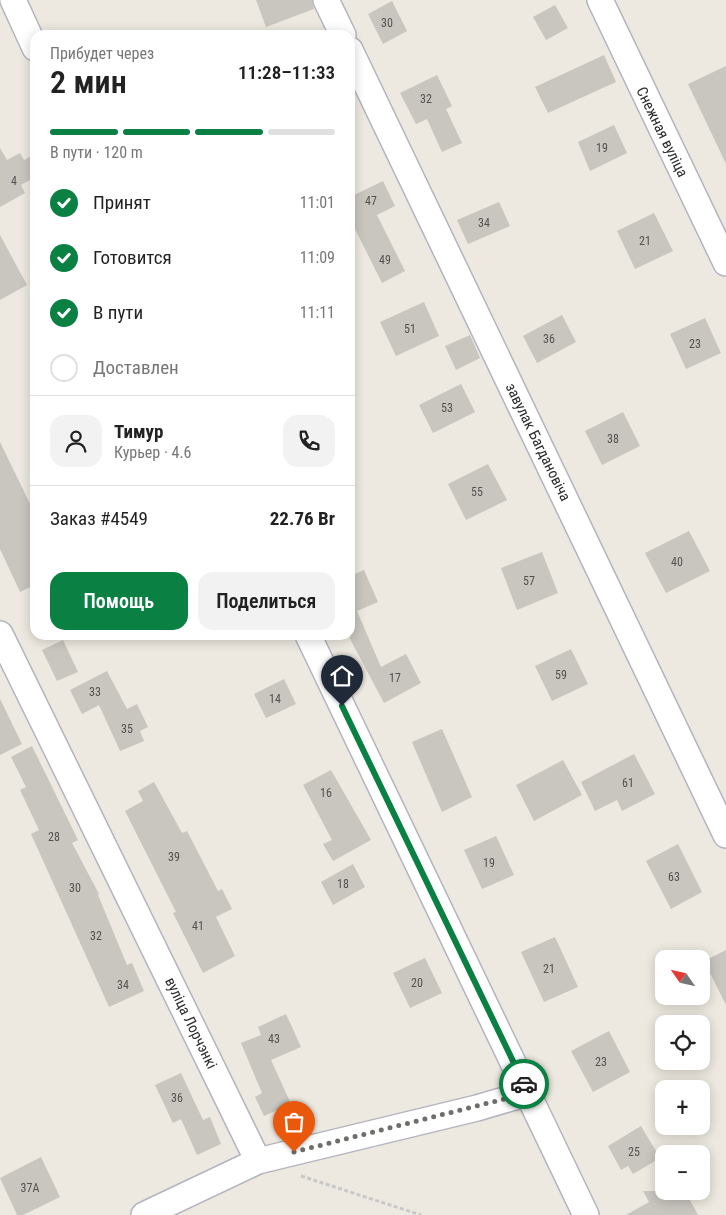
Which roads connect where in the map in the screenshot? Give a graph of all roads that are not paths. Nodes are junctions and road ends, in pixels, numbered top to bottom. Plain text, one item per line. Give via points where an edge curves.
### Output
1 (13, 0) edge
2 (326, 0) edge
3 (600, 0) edge
4 (341, 30) edge
5 (30, 37) edge
6 (355, 60) edge
7 (726, 263) edge
8 (0, 634) edge
9 (310, 640) edge
10 (726, 835) edge
11 (528, 1093) junction
12 (258, 1161) junction
13 (144, 1215) edge
14 (586, 1215) edge

1 - 5 street
2 - 4 street
3 - 7 street, Снежная вуліца
6 - 10 street, завулак Багдановіча
8 - 12 street, вуліца Лорчэнкі
9 - 11 street
11 - 12 street
11 - 14 street
12 - 13 street

